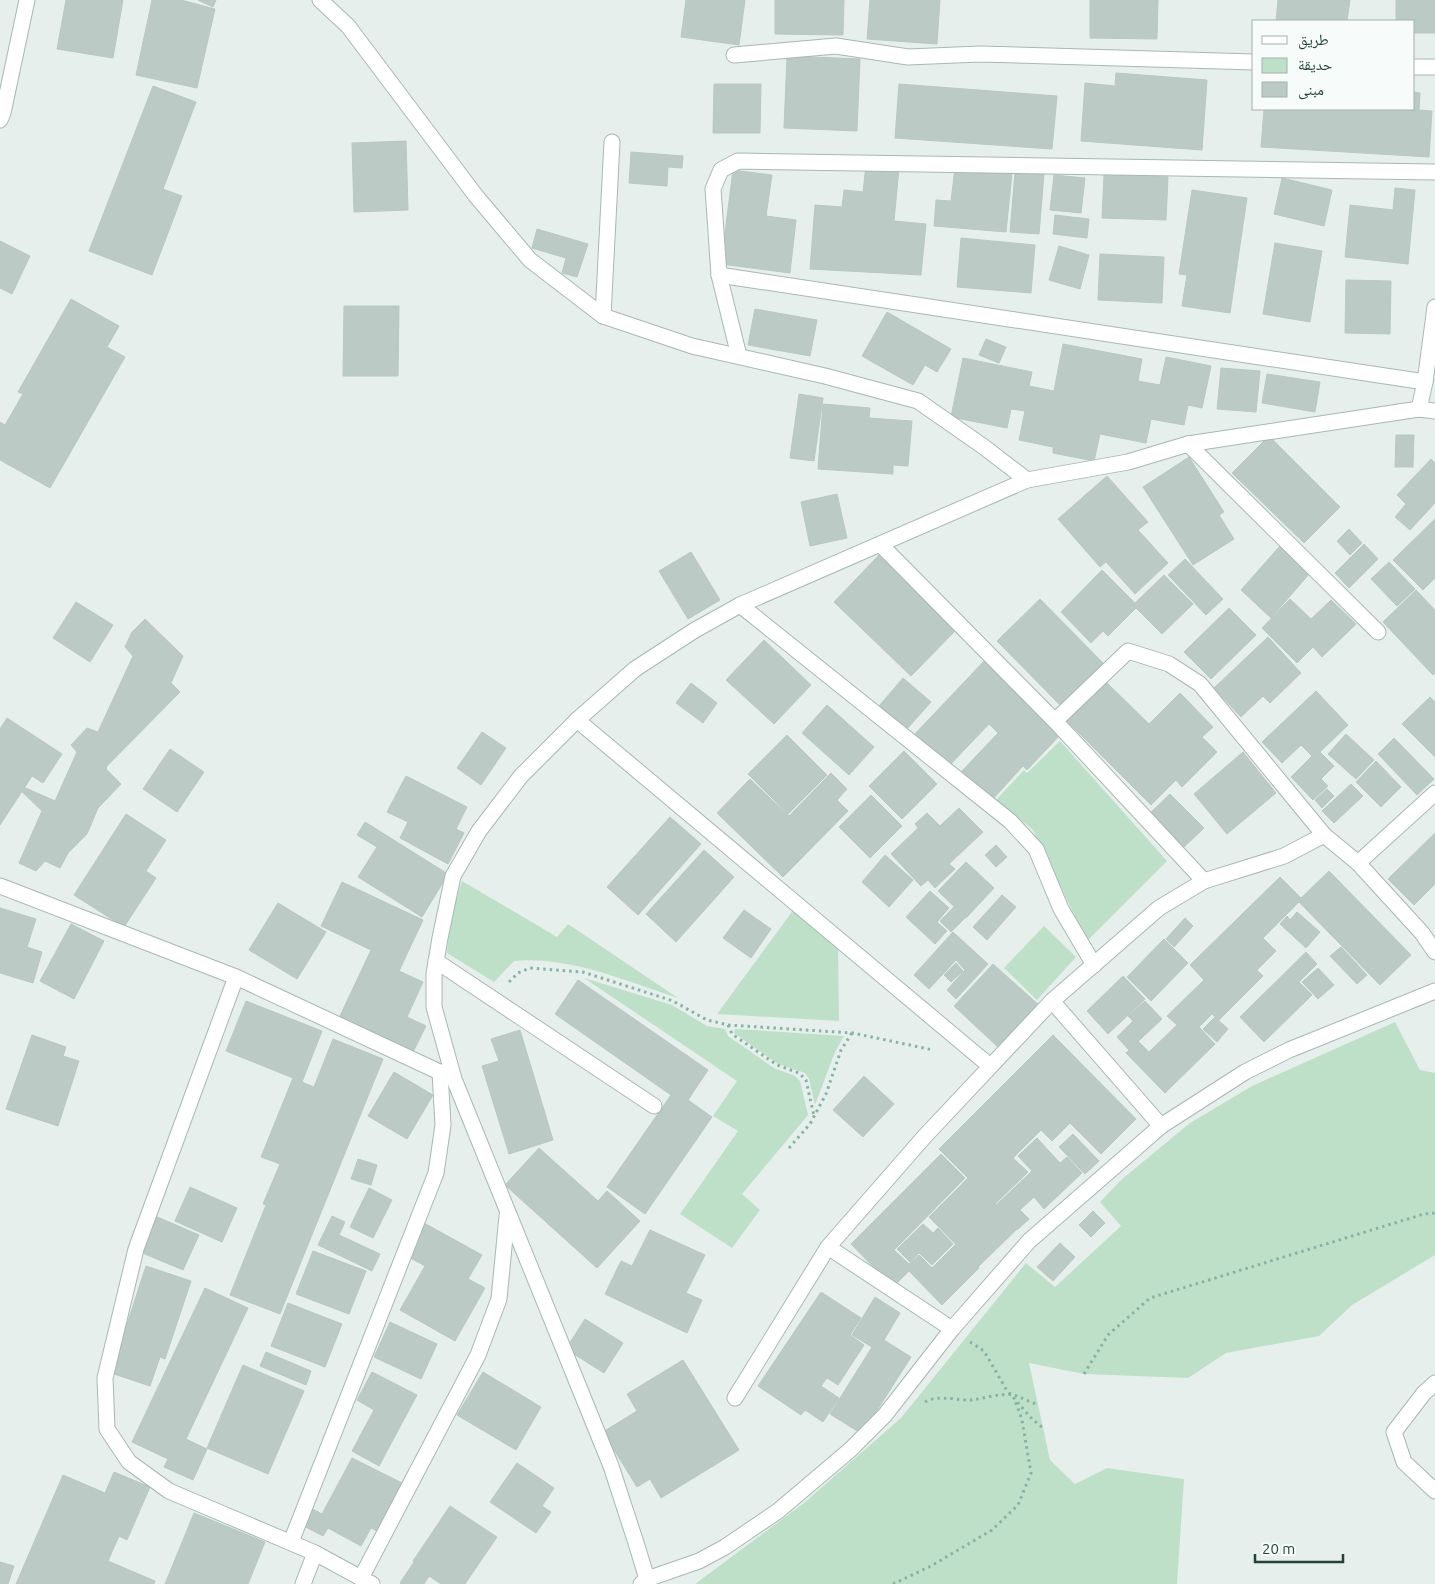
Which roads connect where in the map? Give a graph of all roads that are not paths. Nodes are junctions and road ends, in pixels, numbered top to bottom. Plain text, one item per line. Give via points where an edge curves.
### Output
1 (27, 0) edge
2 (320, 0) edge
3 (734, 55) dead end
4 (1252, 62) edge
5 (1415, 66) edge
6 (1435, 67) edge
7 (0, 120) edge
8 (612, 142) dead end
9 (1435, 172) edge
10 (719, 275) junction
11 (1435, 307) edge
12 (603, 316) junction
13 (739, 356) junction
14 (1426, 382) junction
15 (1419, 409) junction
16 (1435, 411) edge
17 (1188, 444) junction
18 (1027, 480) junction
19 (881, 545) junction
20 (740, 605) junction
21 (1378, 632) dead end
22 (577, 720) junction
23 (1055, 722) junction
24 (1435, 793) edge
25 (1324, 835) junction
26 (1358, 863) junction
27 (1204, 881) junction
28 (0, 886) edge
29 (1435, 952) edge
30 (436, 961) junction
31 (1094, 965) junction
32 (236, 978) junction
33 (1435, 991) edge
34 (1052, 1002) junction
35 (990, 1066) junction
36 (440, 1072) junction
37 (454, 1078) junction
38 (654, 1106) dead end
39 (1161, 1126) junction
40 (507, 1212) junction
41 (828, 1247) junction
42 (952, 1328) junction
43 (1435, 1382) edge
44 (735, 1398) dead end
45 (1435, 1491) edge
46 (291, 1542) junction
47 (315, 1552) junction
48 (366, 1581) edge
49 (644, 1582) edge
50 (303, 1584) edge

1 - 7 street
2 - 12 street via 348,26 476,196 530,260
3 - 4 street via 836,46 908,57 980,54
5 - 6 street
8 - 12 street
9 - 10 street via 738,161 721,170 713,189
10 - 13 street
10 - 14 street
11 - 14 street
12 - 13 street via 692,346
13 - 18 street via 918,401
14 - 15 street
15 - 16 street
15 - 17 street
17 - 18 street via 1128,462
17 - 21 street
18 - 19 street
19 - 20 street
19 - 23 street
20 - 22 street via 635,669
20 - 31 street via 1010,821 1036,849 1061,910
22 - 30 street via 521,776 480,831 454,876
22 - 35 street
23 - 25 street via 1128,651 1169,664 1200,684
23 - 27 street
24 - 26 street
25 - 26 street
25 - 27 street via 1284,856
26 - 29 street via 1422,933
27 - 31 street via 1160,908
28 - 32 street
30 - 37 street via 434,1007
30 - 38 street
31 - 34 street
32 - 36 street
32 - 46 street via 136,1249 105,1378 107,1429 129,1462 168,1491
33 - 39 street via 1289,1050 1244,1072
34 - 35 street
34 - 39 street
35 - 41 street
36 - 37 street
36 - 46 street via 442,1125 436,1172
37 - 40 street
39 - 42 street via 1029,1240
40 - 48 street via 499,1299 478,1355
40 - 49 street via 611,1466 637,1546
41 - 42 street
41 - 44 street
42 - 49 street via 885,1415 850,1450 778,1511 717,1552
43 - 45 street via 1394,1432 1404,1462
46 - 47 street
47 - 48 street
47 - 50 street

